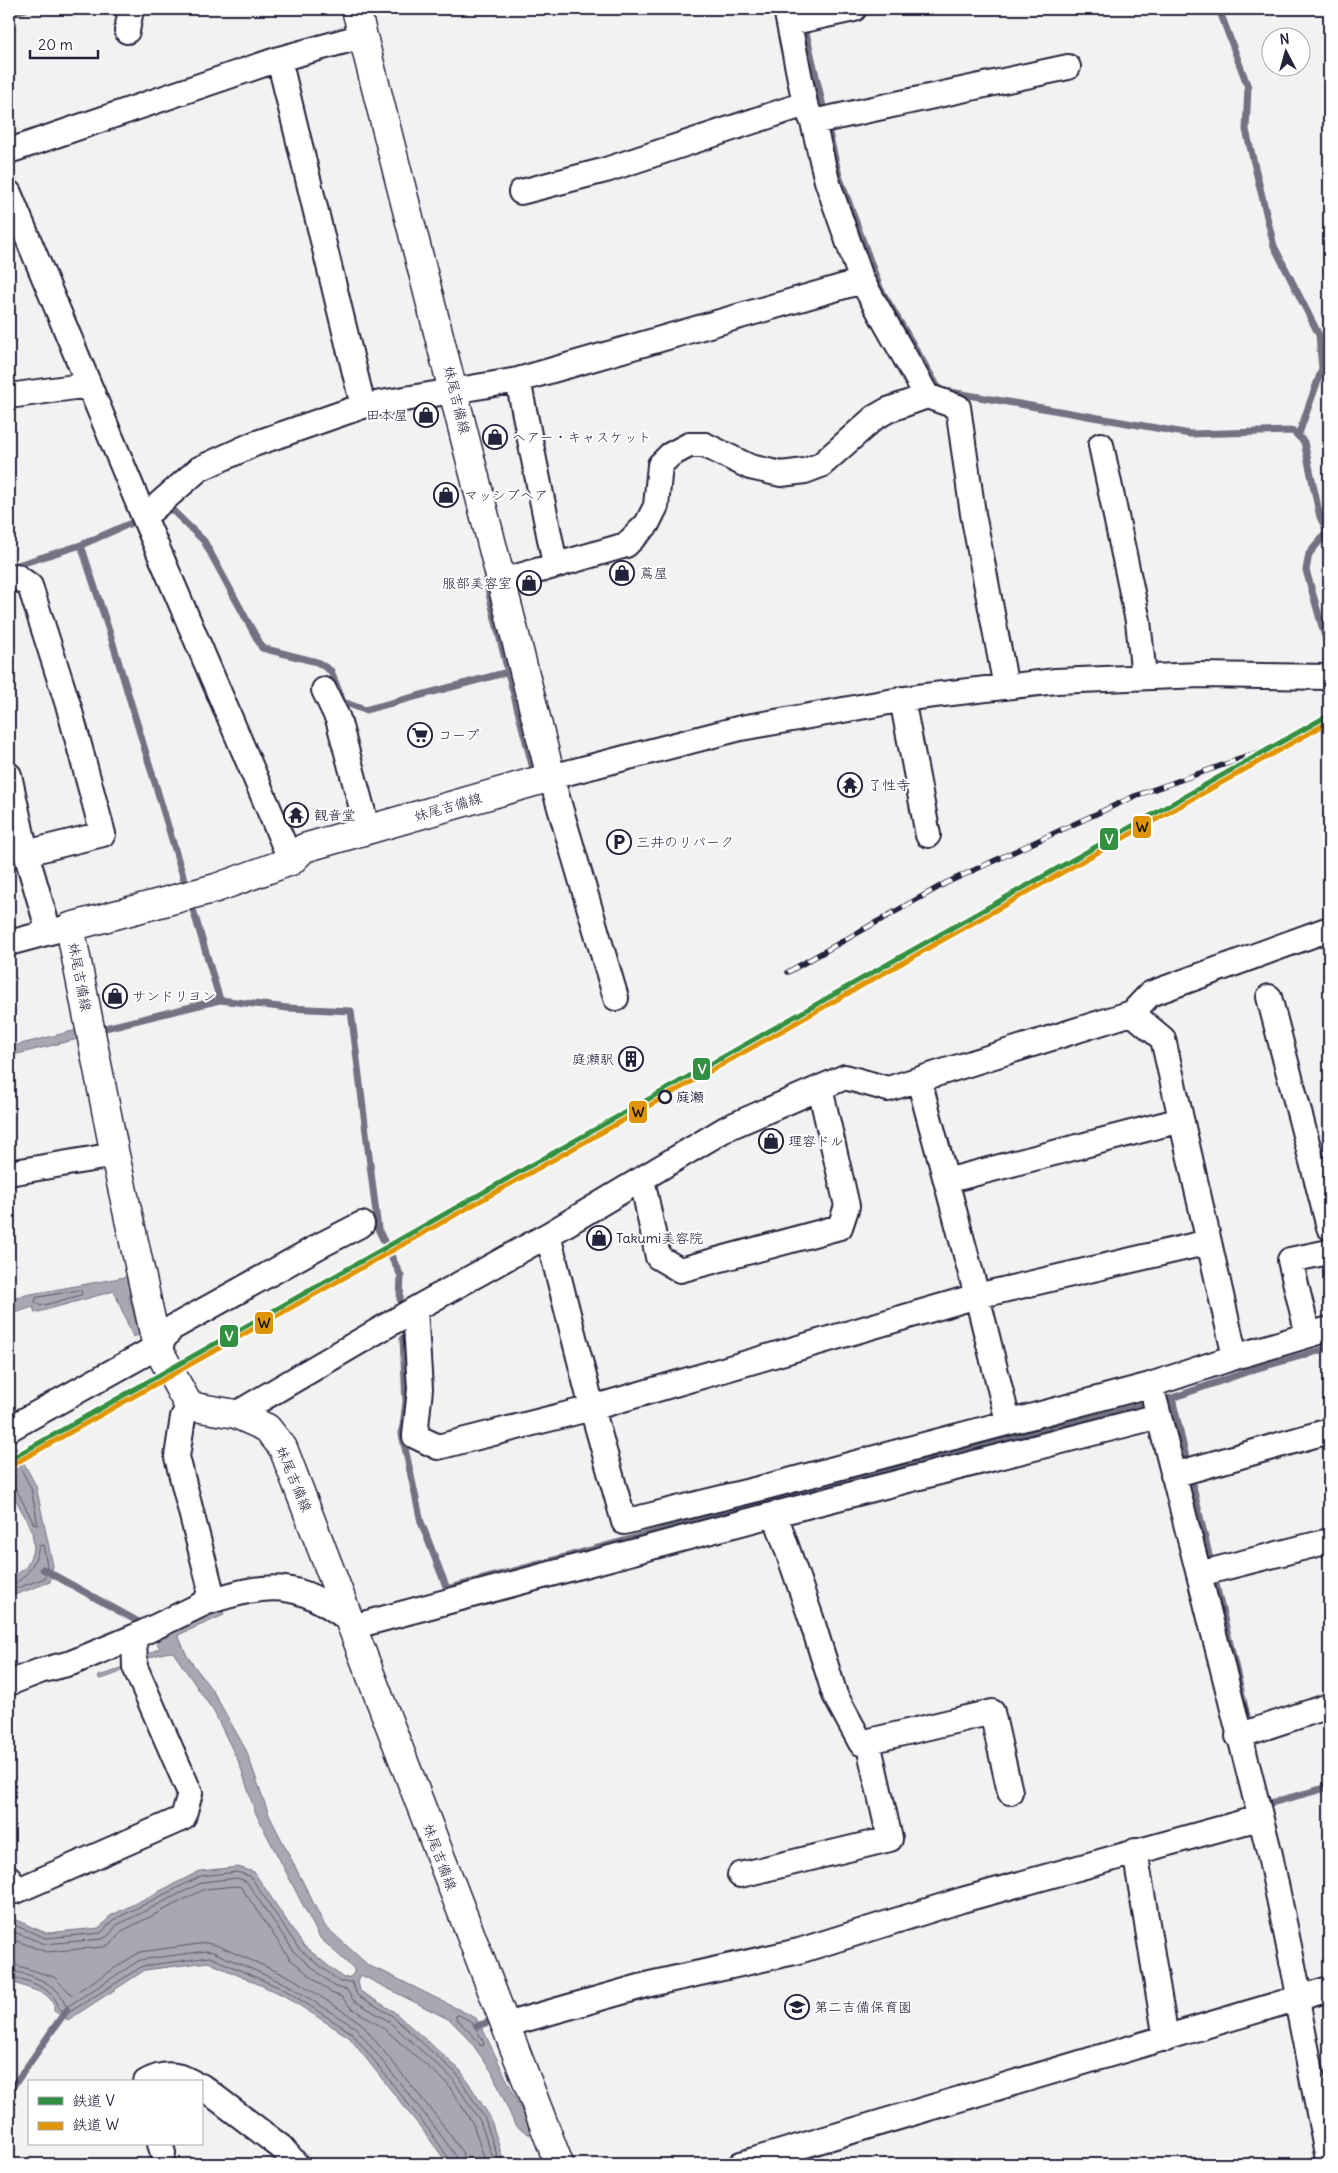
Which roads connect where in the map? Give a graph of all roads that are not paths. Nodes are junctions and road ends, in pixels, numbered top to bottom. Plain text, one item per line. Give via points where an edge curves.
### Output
1 (356, 9) edge
2 (854, 9) edge
3 (787, 16) edge
4 (363, 36) junction
5 (279, 59) junction
6 (1068, 68) dead end
7 (809, 113) junction
8 (9, 151) edge
9 (521, 192) dead end
10 (9, 193) edge
11 (862, 281) junction
12 (518, 380) junction
13 (89, 385) junction
14 (923, 388) junction
15 (454, 392) junction
16 (9, 396) edge
17 (363, 406) junction
18 (1101, 445) dead end
19 (144, 517) junction
20 (554, 558) junction
21 (9, 578) edge
22 (502, 581) junction
23 (1144, 677) junction
24 (1329, 677) edge
25 (1006, 687) junction
26 (324, 690) dead end
27 (902, 700) junction
28 (9, 775) edge
29 (551, 777) junction
30 (368, 831) junction
31 (928, 834) dead end
32 (26, 853) junction
33 (291, 861) junction
34 (1329, 929) edge
35 (60, 930) junction
36 (9, 943) edge
37 (1269, 997) dead end
38 (616, 998) dead end
39 (1132, 1014) junction
40 (919, 1080) junction
41 (820, 1088) junction
42 (1181, 1120) junction
43 (115, 1155) junction
44 (9, 1173) edge
45 (642, 1179) junction
46 (946, 1181) junction
47 (362, 1224) dead end
48 (1329, 1227) edge
49 (548, 1235) junction
50 (1209, 1242) junction
51 (1329, 1252) edge
52 (977, 1296) junction
53 (415, 1309) junction
54 (1318, 1332) edge
55 (157, 1347) junction
56 (1235, 1357) junction
57 (1155, 1403) junction
58 (189, 1406) junction
59 (592, 1408) junction
60 (236, 1414) junction
61 (1008, 1421) junction
62 (9, 1429) edge
63 (1329, 1431) edge
64 (1183, 1472) junction
65 (766, 1505) junction
66 (1329, 1541) edge
67 (1209, 1572) junction
68 (207, 1602) junction
69 (350, 1623) junction
70 (145, 1632) junction
71 (9, 1683) edge
72 (1329, 1706) edge
73 (1248, 1733) junction
74 (868, 1742) junction
75 (1010, 1792) dead end
76 (1257, 1810) junction
77 (1135, 1851) junction
78 (740, 1875) dead end
79 (9, 1878) edge
80 (1329, 1989) edge
81 (1299, 1999) junction
82 (502, 2018) junction
83 (1166, 2039) junction
84 (150, 2080) edge
85 (188, 2080) edge
86 (202, 2087) edge
87 (296, 2164) edge
88 (558, 2164) edge
89 (741, 2164) edge
90 (1329, 2164) edge

1 - 4 main road, 妹尾吉備線
2 - 3 street via 813,18
3 - 7 street
4 - 5 street
4 - 15 main road, 妹尾吉備線
5 - 8 street
5 - 17 street
6 - 7 street via 839,117
7 - 9 street
7 - 11 street via 827,181
10 - 13 street
11 - 12 street
11 - 14 street
12 - 15 street
12 - 20 street
13 - 16 street
13 - 19 street
14 - 20 street via 874,418 821,465 806,471 781,474 758,469 704,445 688,445 660,465 656,506 647,524 626,545
14 - 25 street via 958,407
15 - 17 street
15 - 22 main road, 妹尾吉備線
17 - 19 street via 254,444 200,469
18 - 23 street via 1138,621
19 - 33 street
20 - 22 street
21 - 32 street via 16,576 30,586 69,708 103,834
22 - 29 main road, 妹尾吉備線
23 - 24 street
23 - 25 street
25 - 27 street
26 - 30 street via 338,719
27 - 29 street via 741,728
27 - 31 street
28 - 32 street
29 - 30 main road, 妹尾吉備線
29 - 38 street
30 - 33 main road, 妹尾吉備線 via 304,848
32 - 35 street
33 - 35 main road, 妹尾吉備線 via 216,888
34 - 39 street via 1150,994
35 - 36 street
35 - 43 main road, 妹尾吉備線
37 - 48 street
39 - 40 street
39 - 42 street via 1163,1039
40 - 41 street via 888,1089 845,1077
40 - 46 street
41 - 45 street via 728,1128
41 - 45 street via 847,1206 840,1227 680,1270 658,1257
42 - 46 street
42 - 50 street
43 - 44 street
43 - 55 main road, 妹尾吉備線
45 - 49 street
46 - 52 street
47 - 55 street via 172,1328
49 - 53 street
49 - 59 street
50 - 52 street
50 - 56 street
51 - 54 street via 1290,1260
52 - 59 street
52 - 61 street
53 - 59 street via 420,1389 415,1436 438,1447
53 - 60 street
54 - 56 street
55 - 58 main road, 妹尾吉備線
55 - 62 street
56 - 57 street
57 - 61 street
57 - 64 street
57 - 65 street
58 - 60 main road, 妹尾吉備線
58 - 68 street via 183,1417 177,1457 210,1586
59 - 65 street via 624,1522
60 - 69 main road, 妹尾吉備線 via 268,1428 283,1448
61 - 65 street
63 - 64 street
64 - 67 street
65 - 69 street
65 - 74 street via 811,1618 835,1695 861,1744
66 - 67 street
67 - 73 street
68 - 69 street via 273,1586 326,1602
68 - 70 street
69 - 82 main road, 妹尾吉備線
70 - 71 street via 70,1663
70 - 79 street via 135,1667 190,1793 183,1818 16,1891
72 - 73 street
73 - 76 street
74 - 75 street via 992,1712
74 - 78 street via 890,1839
76 - 77 street
76 - 81 street via 1270,1855
77 - 82 street via 799,1951
77 - 83 street
80 - 81 street
81 - 83 street
81 - 90 street
82 - 88 main road, 妹尾吉備線
83 - 89 street
84 - 85 street via 163,2074 179,2075
86 - 87 street via 280,2147

